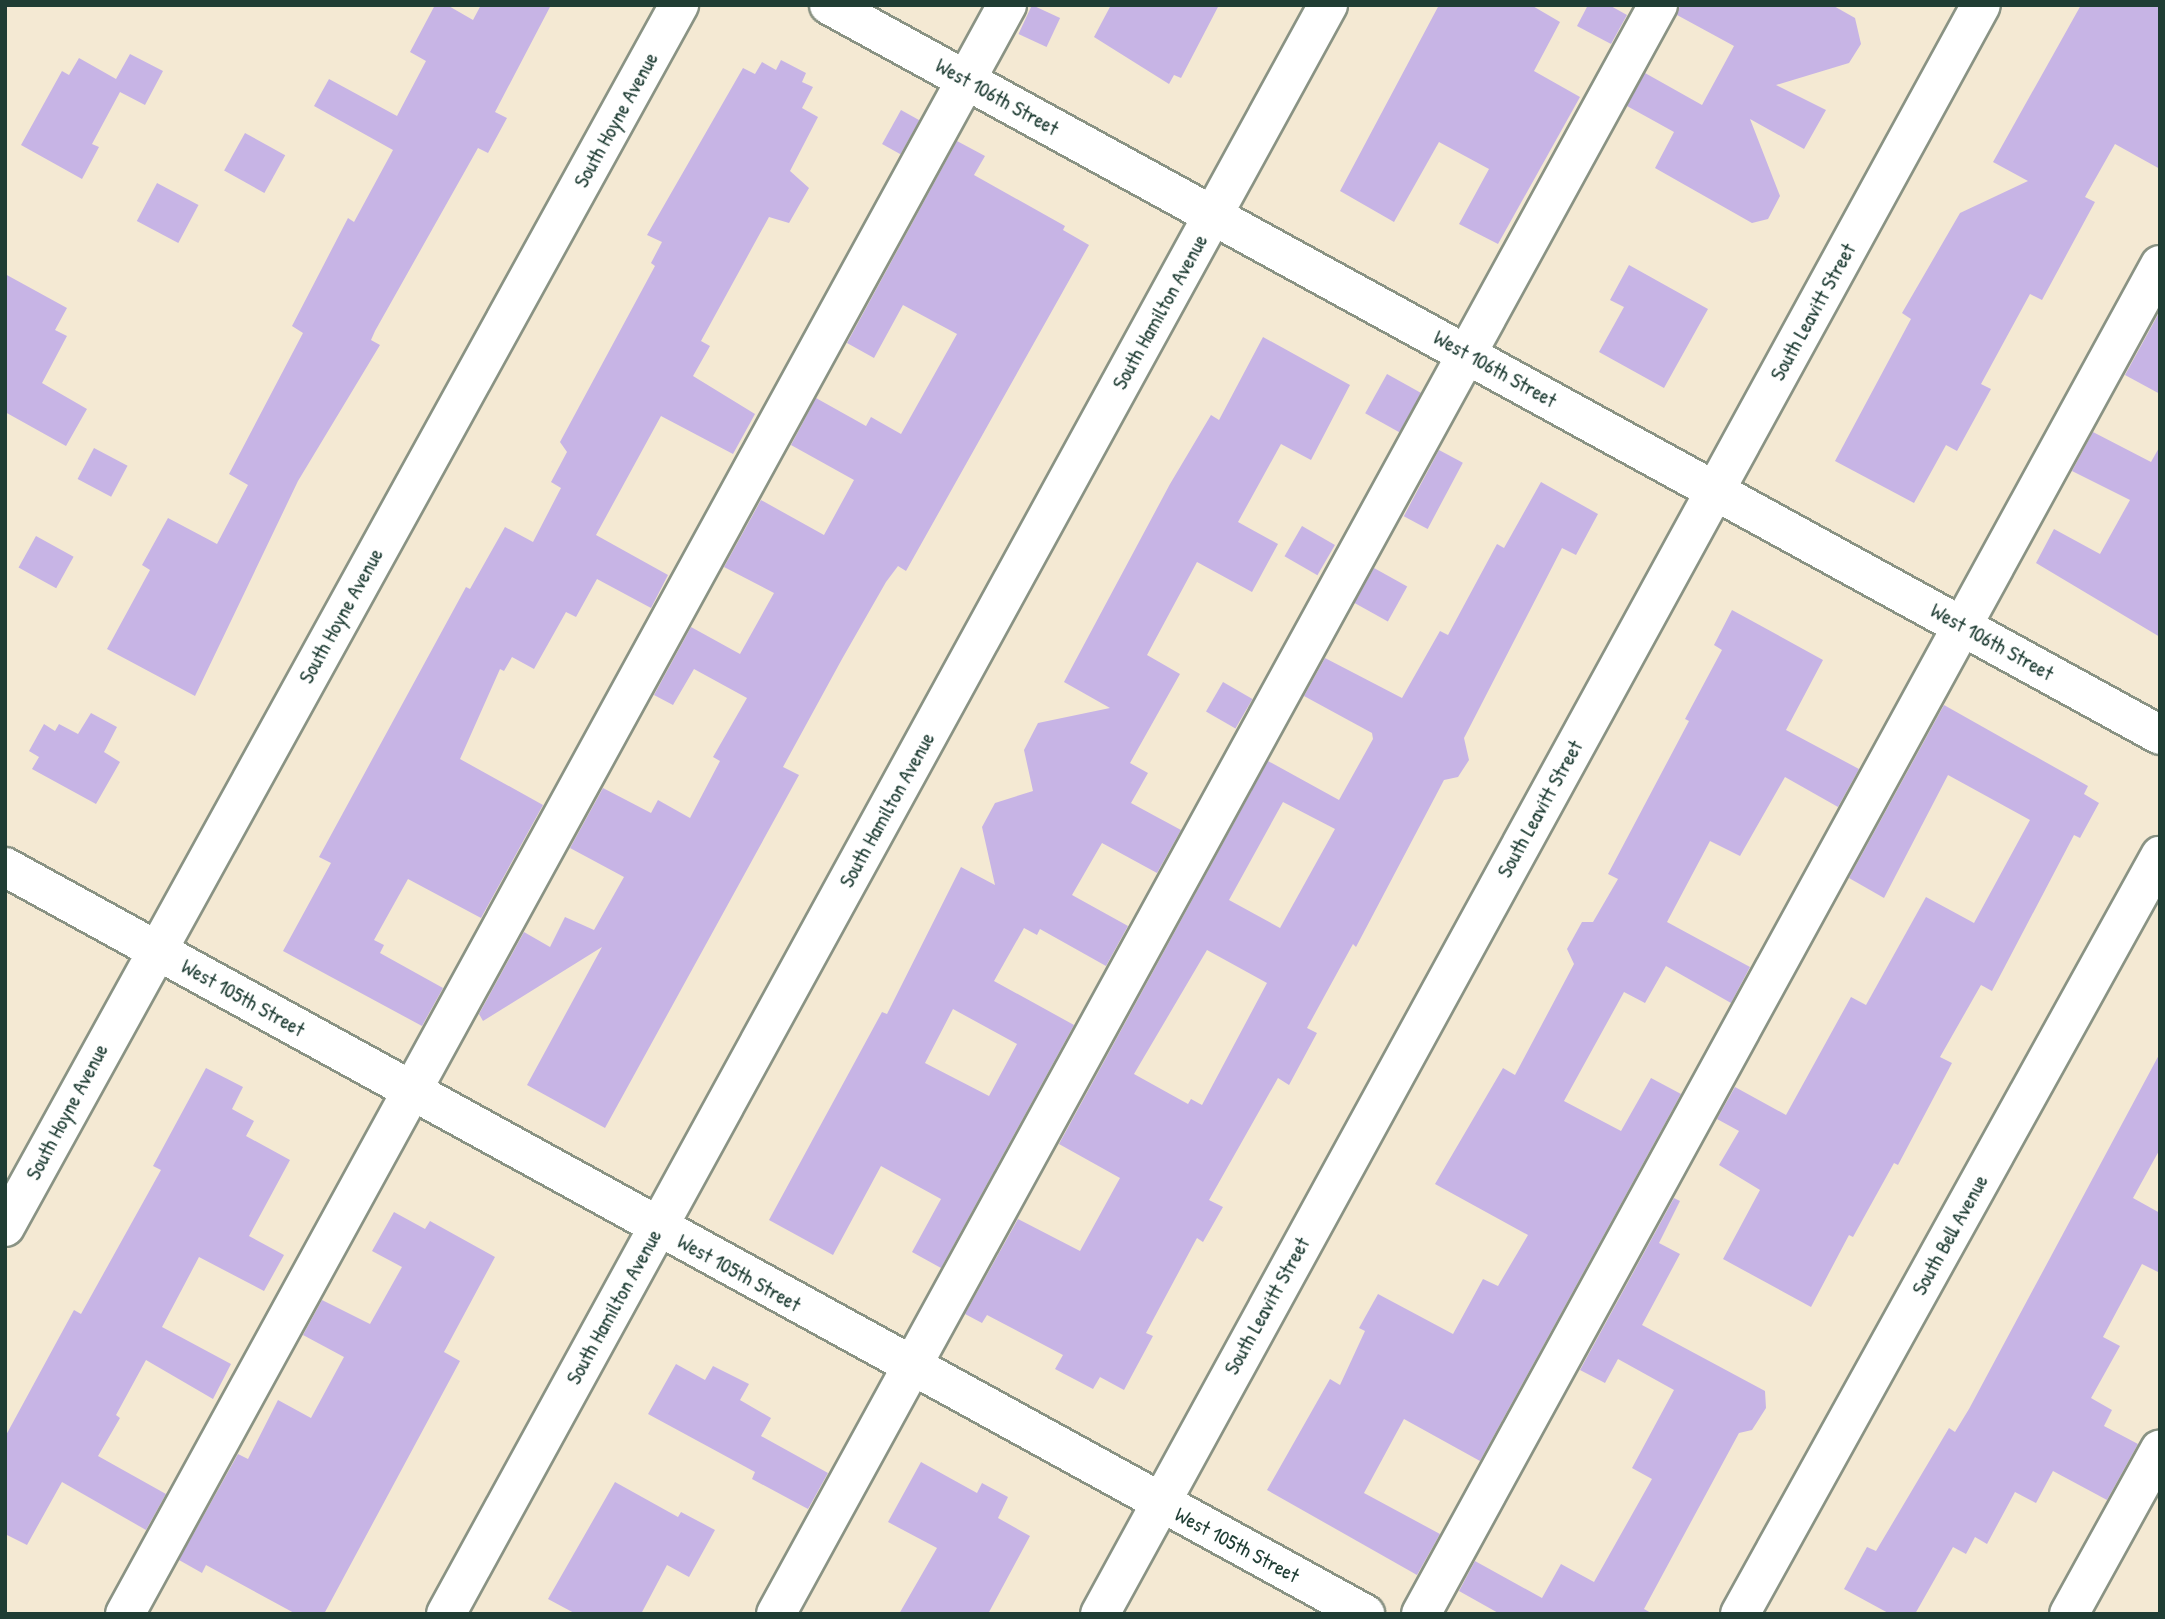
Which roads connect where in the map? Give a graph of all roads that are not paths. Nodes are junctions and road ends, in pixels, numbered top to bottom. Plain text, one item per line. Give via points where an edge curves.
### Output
1 (679, 5) edge
2 (829, 5) edge
3 (1007, 5) edge
4 (1328, 5) edge
5 (1658, 5) edge
6 (1981, 5) edge
7 (966, 80) junction
8 (1213, 215) junction
9 (2160, 265) edge
10 (1467, 353) junction
11 (1716, 490) junction
12 (1962, 625) junction
13 (2160, 735) edge
14 (2160, 856) edge
15 (5, 867) edge
16 (156, 949) junction
17 (412, 1092) junction
18 (5, 1227) edge
19 (657, 1228) junction
20 (912, 1367) junction
21 (2160, 1449) edge
22 (1160, 1503) junction
23 (125, 1614) edge
24 (446, 1614) edge
25 (776, 1614) edge
26 (1100, 1614) edge
27 (1365, 1614) edge
28 (1421, 1614) edge
29 (1740, 1614) edge
30 (2069, 1614) edge

1 - 16 street, South Hoyne Avenue
2 - 7 street, West 106th Street
3 - 7 street
4 - 8 street, South Hamilton Avenue
5 - 10 street
6 - 11 street, South Leavitt Street
7 - 8 street, West 106th Street
7 - 17 street
8 - 10 street, West 106th Street
8 - 19 street, South Hamilton Avenue
9 - 12 street
10 - 11 street, West 106th Street
10 - 20 street
11 - 12 street, West 106th Street
11 - 22 street, South Leavitt Street
12 - 13 street, West 106th Street
12 - 28 street
14 - 29 street, South Bell Avenue
15 - 16 street, West 105th Street
16 - 17 street, West 105th Street
16 - 18 street, South Hoyne Avenue
17 - 19 street, West 105th Street
17 - 23 street
19 - 20 street, West 105th Street
19 - 24 street, South Hamilton Avenue
20 - 22 street, West 105th Street
20 - 25 street
21 - 30 street
22 - 26 street, South Leavitt Street
22 - 27 street, West 105th Street

